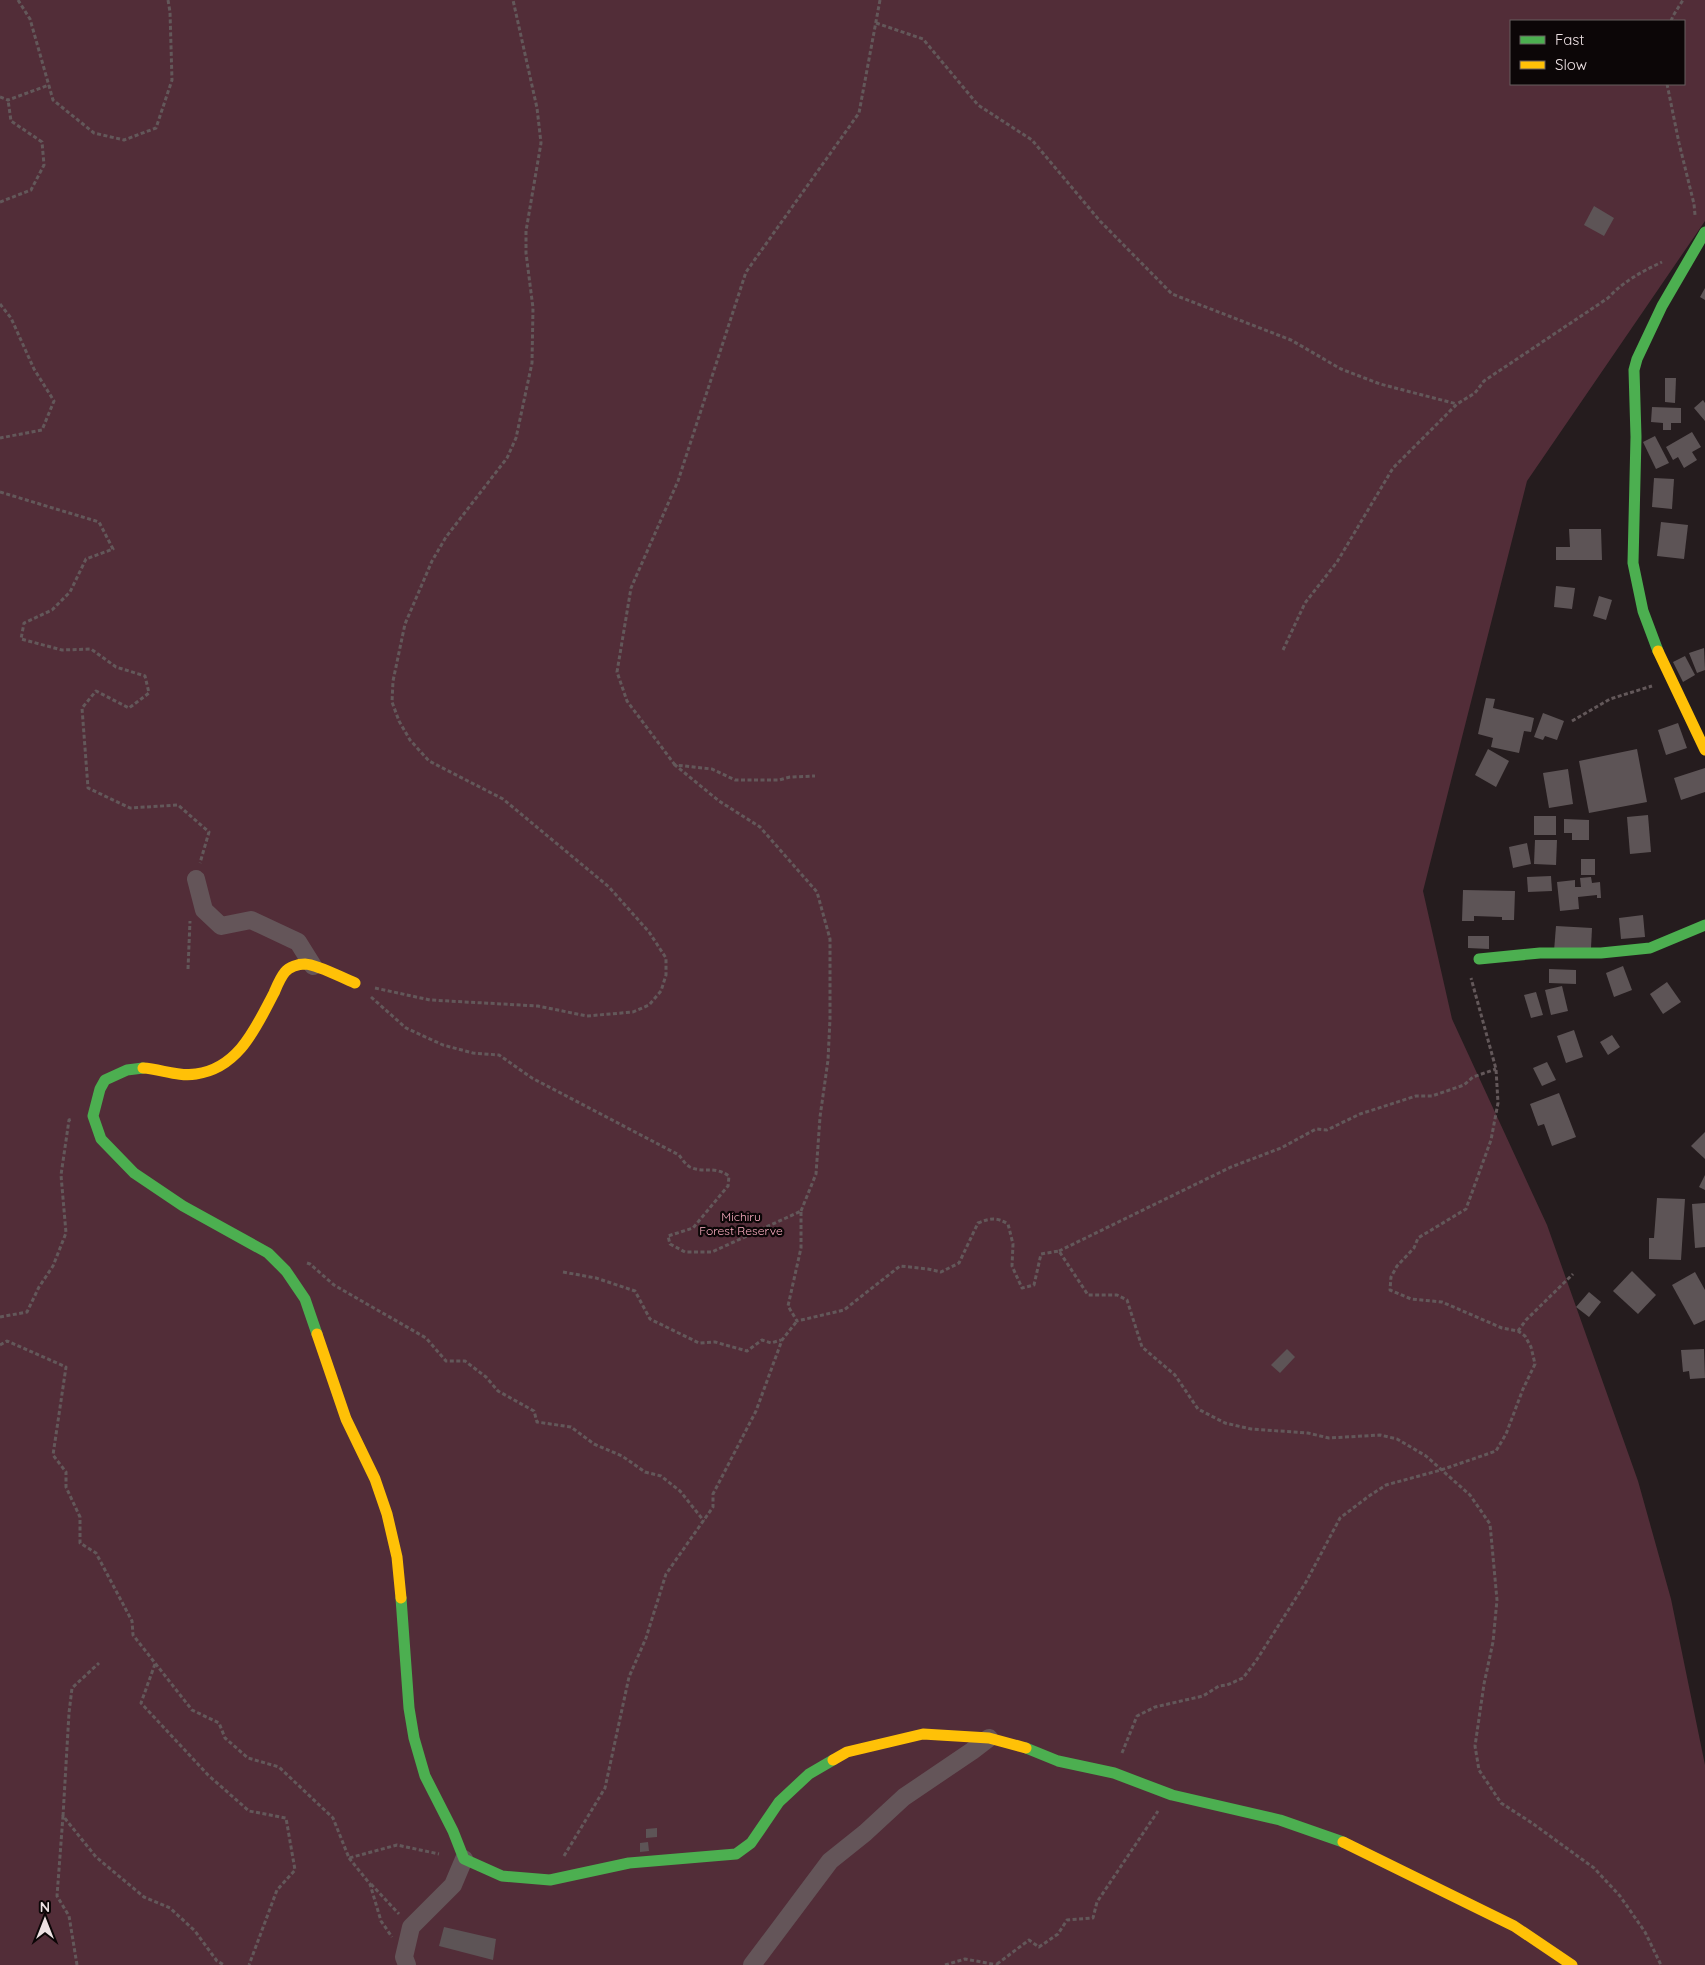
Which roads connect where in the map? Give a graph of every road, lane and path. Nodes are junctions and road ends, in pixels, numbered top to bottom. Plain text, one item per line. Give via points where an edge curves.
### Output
1 (18, 0) edge
2 (168, 0) edge
3 (513, 0) edge
4 (880, 0) edge
5 (1684, 0) edge
6 (1672, 20) edge
7 (876, 24) junction
8 (49, 85) junction
9 (1667, 85) edge
10 (0, 97) edge
11 (8, 100) junction
12 (0, 202) edge
13 (1705, 232) edge
14 (1697, 245) junction
15 (1670, 258) dead end
16 (0, 304) edge
17 (1457, 404) junction
18 (0, 438) edge
19 (0, 492) edge
20 (1283, 650) dead end
21 (1672, 679) junction
22 (1572, 720) dead end
23 (1705, 750) edge
24 (675, 765) junction
25 (815, 776) dead end
26 (196, 879) joint
27 (190, 916) dead end
28 (1705, 925) edge
29 (1479, 959) joint
30 (313, 966) junction
31 (188, 969) dead end
32 (355, 983) junction
33 (1496, 1069) junction
34 (93, 1116) junction
35 (801, 1210) junction
36 (1059, 1251) junction
37 (302, 1262) dead end
38 (563, 1272) dead end
39 (1573, 1274) dead end
40 (0, 1317) edge
41 (797, 1321) junction
42 (1518, 1331) junction
43 (782, 1340) junction
44 (0, 1345) edge
45 (1441, 1470) junction
46 (704, 1521) junction
47 (98, 1663) dead end
48 (155, 1664) junction
49 (989, 1738) junction
50 (1114, 1772) junction
51 (1172, 1794) junction
52 (63, 1816) junction
53 (349, 1858) junction
54 (464, 1859) junction
55 (550, 1880) junction
56 (370, 1884) junction
57 (411, 1926) junction
58 (406, 1961) edge
59 (997, 1964) edge
60 (77, 1965) edge
61 (224, 1965) edge
62 (249, 1965) edge
63 (752, 1965) edge
64 (945, 1965) edge
65 (1572, 1965) edge
66 (1661, 1965) edge

1 - 8 path via 30,19
2 - 8 path via 172,80 156,128 124,140 94,133 53,100
3 - 32 path via 537,108 541,143 526,231 533,308 532,362 516,438 507,458 446,537 405,624 392,702 410,740 429,761 503,800 609,886 658,945 666,958 666,975 661,991 649,1005 633,1012 587,1016 538,1006 430,1000
4 - 7 path
5 - 6 path
7 - 17 path via 923,39 978,106 1032,140 1100,221 1172,294 1291,340 1341,369 1380,384
7 - 24 path via 859,113 746,272 678,481 631,588 617,672 627,701
8 - 11 path
9 - 14 path via 1694,204
10 - 11 path
11 - 12 path via 11,121 42,142 44,165 30,190
13 - 14 street
14 - 21 street via 1662,306 1634,370 1634,576 1651,636
15 - 17 path via 1634,276 1608,298 1484,381 1475,393
16 - 18 path via 11,318 34,369 54,401 42,430
17 - 20 path via 1393,468 1337,562 1305,603
19 - 26 path via 99,522 110,542 113,549 86,559 70,592 52,610 24,623 21,638 62,650 91,649 116,667 145,676 149,693 129,708 96,691 82,708 88,788 130,808 178,805 209,832
21 - 22 path via 1610,699
21 - 23 street
24 - 25 path via 712,769 735,780
24 - 35 path via 719,801 760,827 817,892 830,939 828,1060 816,1174
26 - 30 street via 204,910 221,926 251,920 298,942
27 - 31 path
28 - 29 street via 1650,948 1601,954 1540,953
29 - 33 path via 1470,976
30 - 32 street
30 - 34 street via 293,966 285,972 258,1026 239,1051 220,1066 188,1075 139,1068 127,1070 105,1080
32 - 35 path via 406,1028 444,1045 473,1053 499,1055 532,1078 679,1155 689,1167 720,1170 730,1176 728,1186 693,1228 668,1236 670,1244 685,1252 712,1252
33 - 36 path via 1432,1096 1416,1096 1360,1114 1328,1130 1316,1129 1281,1148 1230,1167
33 - 42 path via 1498,1103 1491,1140 1466,1209 1418,1238 1414,1248 1391,1276 1390,1290 1411,1298 1442,1302 1502,1328
34 - 40 path via 69,1120 61,1175 66,1233 53,1266 27,1312
34 - 54 street via 101,1139 134,1173 183,1206 268,1253 306,1299 346,1419 375,1479 387,1514 396,1557 414,1738 425,1776
35 - 41 path via 801,1248 788,1306
36 - 41 path via 1041,1254 1034,1285 1022,1288 1012,1266 1013,1244 1008,1224 998,1218 988,1219 975,1228 959,1263 941,1272 900,1266 844,1310
36 - 45 path via 1088,1295 1117,1296 1127,1300 1142,1347 1174,1375 1198,1409 1225,1423 1251,1429 1330,1438 1380,1435 1397,1439 1426,1456
37 - 46 path via 310,1264 334,1285 426,1338 446,1362 465,1361 498,1391 534,1411 537,1422 571,1428 645,1472 661,1476 680,1491
38 - 43 path via 596,1278 635,1291 650,1319 699,1343 716,1342 747,1351 762,1340 771,1343
39 - 42 path
41 - 43 path
42 - 45 path via 1531,1347 1535,1364 1506,1434 1496,1451
43 - 46 path via 756,1411 713,1494 713,1507
44 - 48 path via 8,1341 66,1367 53,1455 66,1472 66,1488 80,1517 80,1543 96,1554 132,1621 133,1635
45 - 50 path via 1386,1485 1340,1518 1306,1582 1243,1678 1202,1696 1155,1707 1137,1716
45 - 66 path via 1470,1495 1490,1524 1497,1600 1475,1746 1479,1770 1501,1803 1594,1868 1620,1896 1645,1932
46 - 55 path via 666,1574 646,1638 628,1677 605,1788
47 - 52 path via 72,1688
48 - 53 path via 192,1710 219,1723 225,1738 248,1758 279,1767 334,1818
48 - 62 path via 141,1703 208,1775 249,1811 286,1818 295,1870 277,1890
49 - 50 street via 1027,1748 1058,1761
49 - 55 street via 923,1734 847,1752 809,1774 778,1802 751,1843 736,1854 629,1863
49 - 63 street via 904,1797 830,1861
50 - 51 street
51 - 59 path via 1097,1902 1093,1918 1067,1920 1058,1934 1039,1947 1029,1940
51 - 65 street via 1280,1820 1337,1839 1514,1926
52 - 60 path via 57,1896 69,1916
52 - 61 path via 96,1857 144,1897 170,1908 195,1931 217,1962
53 - 54 path via 397,1845
53 - 56 path
54 - 55 street via 502,1876
54 - 57 street via 452,1885
56 - 57 path
56 - 58 path via 381,1921
57 - 58 street
59 - 64 path via 965,1959

